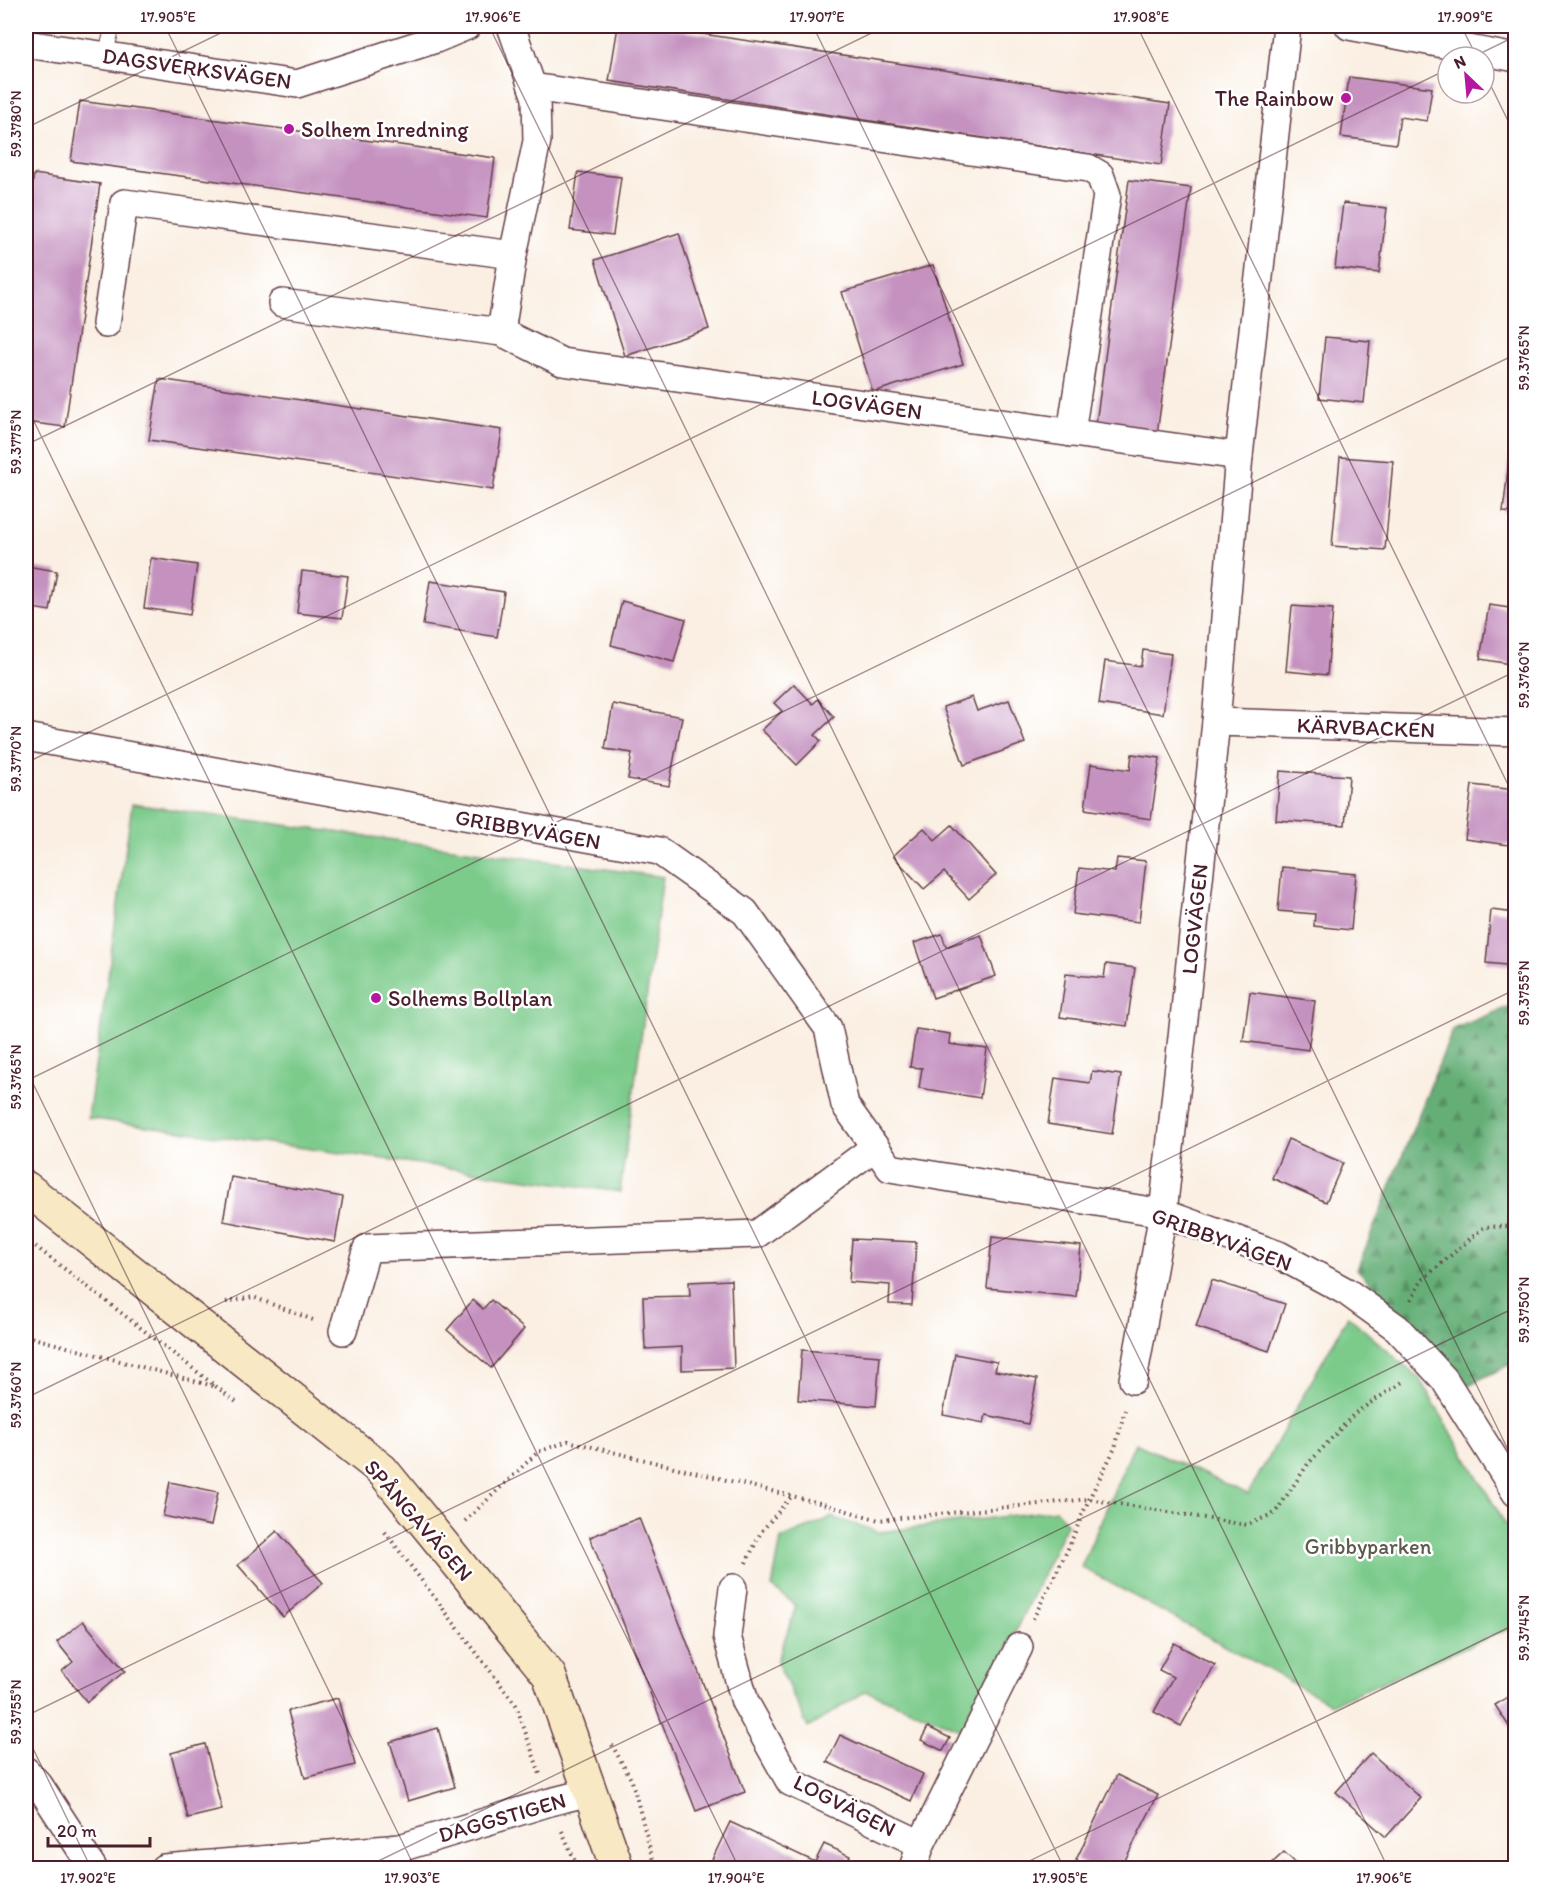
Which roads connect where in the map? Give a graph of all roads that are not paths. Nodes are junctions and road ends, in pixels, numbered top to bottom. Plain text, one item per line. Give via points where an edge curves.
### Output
1 (113, 26) edge
2 (467, 26) edge
3 (511, 26) edge
4 (1287, 26) edge
5 (1349, 26) edge
6 (26, 44) edge
7 (105, 56) junction
8 (1515, 58) edge
9 (532, 87) junction
10 (513, 255) junction
11 (282, 303) dead end
12 (106, 324) dead end
13 (501, 332) junction
14 (1071, 433) junction
15 (1239, 456) junction
16 (1216, 722) junction
17 (1515, 732) edge
18 (26, 737) edge
19 (875, 1147) junction
20 (26, 1188) edge
21 (1162, 1213) junction
22 (343, 1331) road end
23 (1132, 1380) road end
24 (1515, 1493) edge
25 (733, 1588) road end
26 (1019, 1647) road end
27 (26, 1770) edge
28 (590, 1792) junction
29 (917, 1856) edge
30 (93, 1869) edge
31 (164, 1869) edge
32 (617, 1869) edge

1 - 7 lane
2 - 7 street, DAGSVERKSVÄGEN via 297,84
3 - 9 street
4 - 15 street, LOGVÄGEN
5 - 8 street
6 - 7 street, DAGSVERKSVÄGEN
9 - 10 street via 537,141
9 - 14 street via 1088,168 1100,175 1107,195
10 - 12 street via 124,203
10 - 13 street
11 - 13 street, LOGVÄGEN
13 - 14 street, LOGVÄGEN via 561,362
14 - 15 street, LOGVÄGEN
15 - 16 street, LOGVÄGEN
16 - 17 street, KÄRVBACKEN
16 - 21 street, LOGVÄGEN
18 - 19 street, GRIBBYVÄGEN via 659,851 745,912 828,1028 845,1105
19 - 21 street, GRIBBYVÄGEN via 890,1168
19 - 22 street via 756,1234 368,1248
20 - 28 street, SPÅNGAVÄGEN via 382,1470 549,1675
21 - 23 street, LOGVÄGEN
21 - 24 street, GRIBBYVÄGEN via 1279,1256 1347,1292 1397,1328 1444,1379
25 - 29 street, LOGVÄGEN via 727,1636 746,1702 790,1782
26 - 29 street, LOGVÄGEN
27 - 30 street
28 - 31 street, DAGGSTIGEN via 400,1848
28 - 32 street, SPÅNGAVÄGEN

